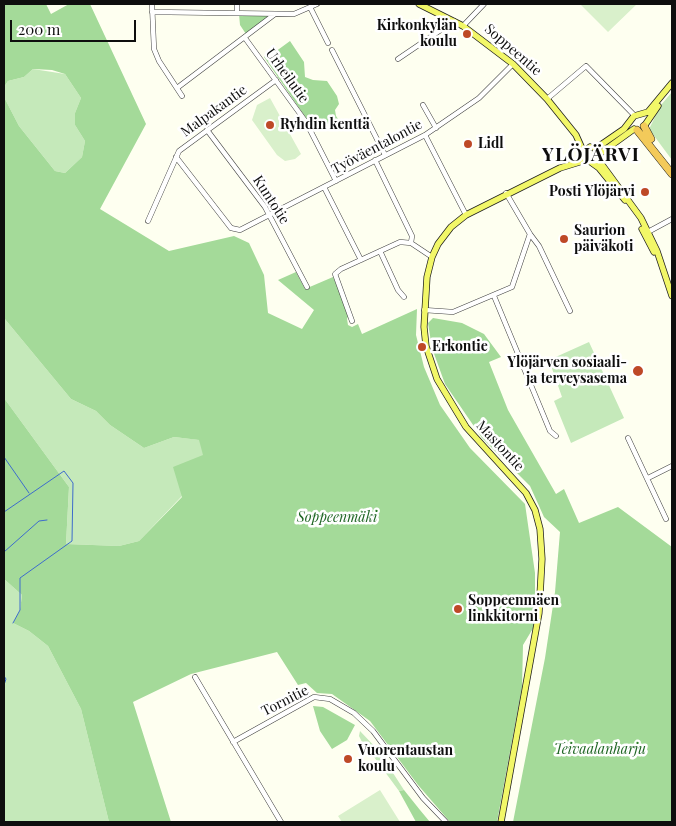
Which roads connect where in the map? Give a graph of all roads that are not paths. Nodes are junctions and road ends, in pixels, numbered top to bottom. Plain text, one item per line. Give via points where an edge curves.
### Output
1 (152, 4) edge
2 (237, 4) edge
3 (317, 4) edge
4 (421, 4) edge
5 (484, 4) edge
6 (310, 7) junction
7 (152, 12) junction
8 (237, 12) junction
9 (275, 14) junction
10 (454, 21) junction
11 (463, 26) junction
12 (245, 38) junction
13 (328, 43) dead end
14 (332, 50) dead end
15 (398, 59) dead end
16 (513, 64) junction
17 (276, 80) junction
18 (672, 83) edge
19 (177, 88) junction
20 (672, 88) edge
21 (182, 96) dead end
22 (547, 99) junction
23 (422, 105) dead end
24 (637, 115) junction
25 (631, 121) junction
26 (645, 125) junction
27 (436, 128) junction
28 (635, 129) junction
29 (207, 130) junction
30 (425, 135) junction
31 (576, 135) junction
32 (593, 148) junction
33 (385, 155) junction
34 (598, 156) junction
35 (176, 157) junction
36 (586, 158) junction
37 (375, 160) junction
38 (672, 168) edge
39 (672, 174) edge
40 (336, 181) junction
41 (324, 187) junction
42 (506, 194) junction
43 (270, 215) junction
44 (466, 215) junction
45 (672, 219) edge
46 (148, 221) dead end
47 (646, 233) junction
48 (530, 234) junction
49 (411, 243) junction
50 (380, 251) junction
51 (432, 257) junction
52 (361, 260) junction
53 (307, 287) dead end
54 (494, 296) junction
55 (672, 296) edge
56 (404, 297) dead end
57 (424, 310) junction
58 (570, 311) dead end
59 (352, 321) dead end
60 (556, 436) dead end
61 (628, 438) dead end
62 (672, 466) edge
63 (648, 478) junction
64 (666, 518) dead end
65 (195, 677) dead end
66 (233, 742) junction
67 (281, 822) edge
68 (446, 822) edge
69 (500, 822) edge

1 - 7 street
2 - 8 street
3 - 6 street
4 - 10 main road, Soppeentie
5 - 11 street
6 - 9 street via 294,14
6 - 13 street
7 - 8 street
7 - 19 street via 154,49
8 - 9 street
9 - 12 street
10 - 11 main road, Soppeentie
10 - 15 street
11 - 16 main road, Soppeentie
12 - 17 street, Urheilutie
12 - 19 street
14 - 33 street
16 - 22 main road, Soppeentie
16 - 27 street, Työväentalontie via 479,98
17 - 29 street, Malpakantie
17 - 40 street, Urheilutie via 306,122
18 - 24 main road via 652,109
19 - 21 street
20 - 26 main road
22 - 24 street via 586,66
22 - 31 main road, Soppeentie
23 - 27 street
24 - 25 main road
24 - 26 main road via 644,118
25 - 28 main road
25 - 32 main road
26 - 28 main road
26 - 38 highway via 649,137
27 - 30 street, Työväentalontie
28 - 34 main road
28 - 39 highway
29 - 35 street, Malpakantie via 179,151
29 - 43 street, Kuntotie
30 - 33 street, Työväentalontie
30 - 44 street
31 - 32 main road, Soppeentie
31 - 36 main road, Soppeentie
32 - 34 main road
32 - 36 main road
33 - 37 street, Työväentalontie
34 - 36 main road
34 - 47 main road via 622,189
35 - 43 street, Työväentalontie via 231,228 237,230
35 - 46 street, Malpakantie
36 - 42 main road, Mastontie
36 - 47 main road via 609,179
37 - 40 street, Työväentalontie
37 - 49 street via 412,236
40 - 41 street, Työväentalontie
41 - 43 street, Työväentalontie
41 - 52 street
42 - 44 main road, Mastontie
42 - 48 street
43 - 53 street, Kuntotie
44 - 51 main road, Mastontie via 444,236
45 - 47 street
47 - 55 main road
48 - 54 street via 514,284
48 - 58 street
49 - 50 street via 400,242
49 - 51 street
50 - 52 street
50 - 56 street
51 - 57 main road, Mastontie
52 - 59 street via 335,274
54 - 57 street via 453,312
54 - 60 street via 550,430
57 - 69 main road, Mastontie via 426,346 441,389 466,428 526,493 540,529 539,613
61 - 63 street
62 - 63 street
63 - 64 street
65 - 66 street
66 - 67 street
66 - 68 street, Tornitie via 314,697 330,699 354,713 373,731 423,798

